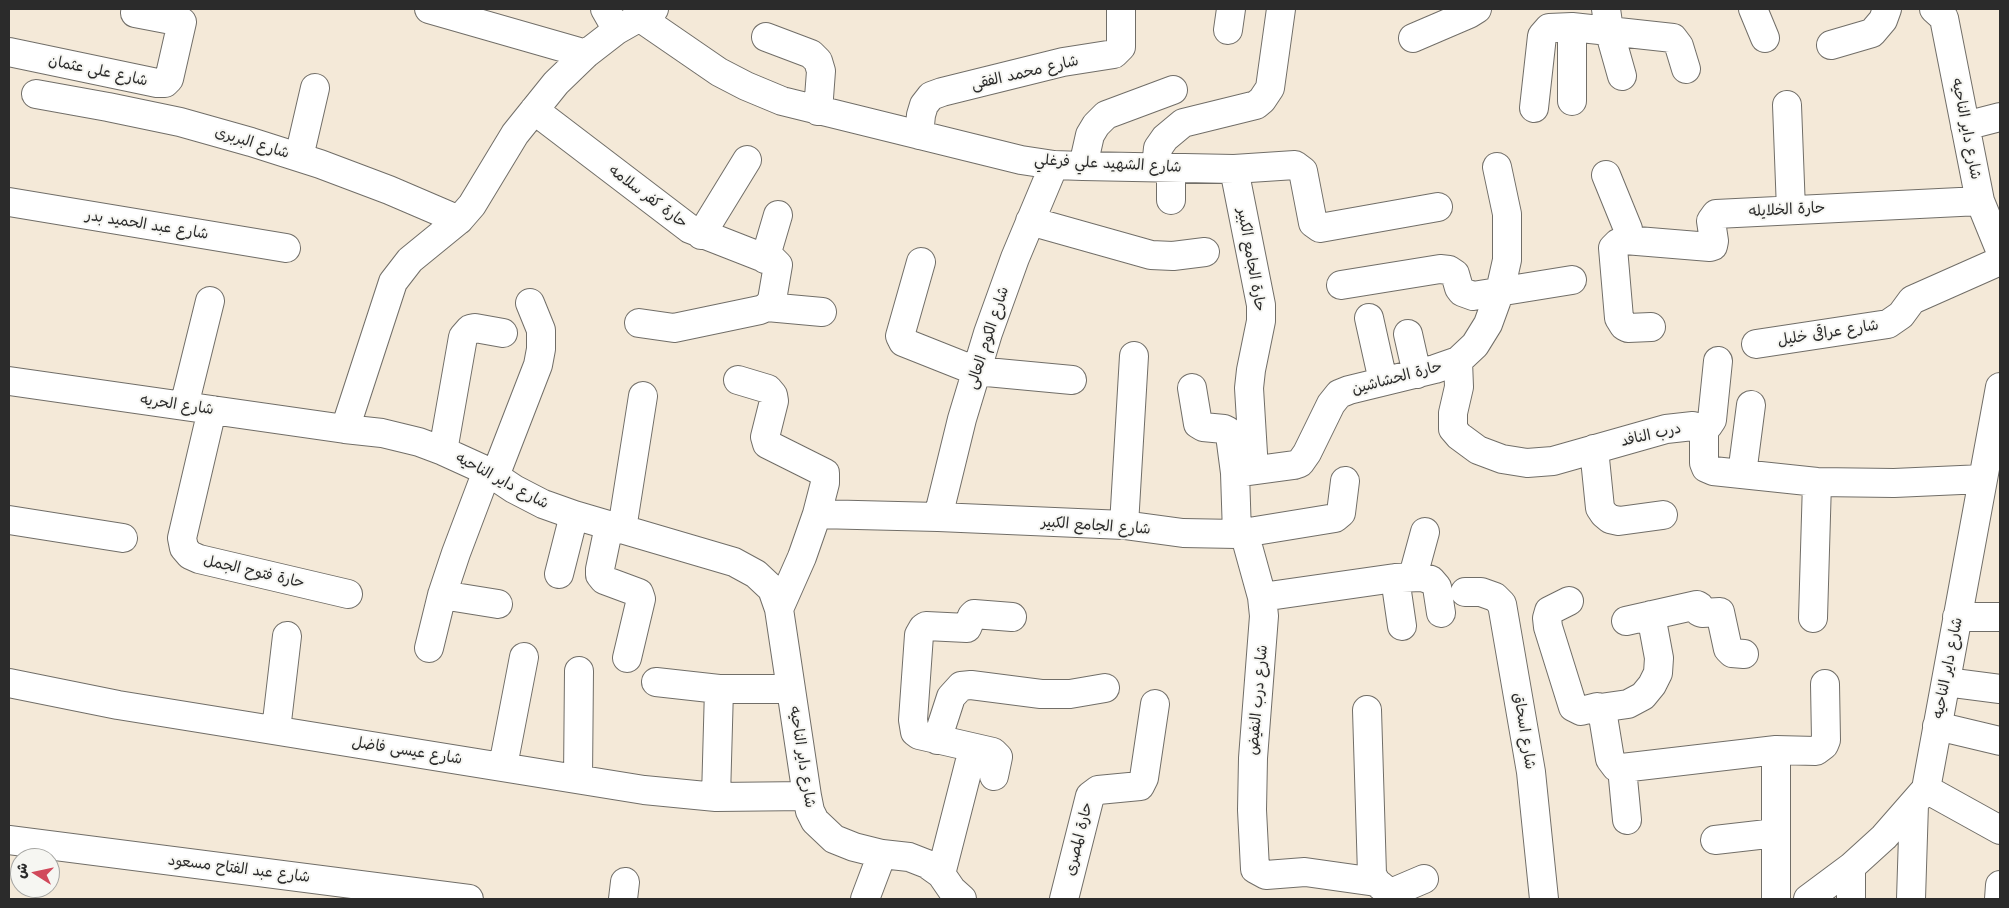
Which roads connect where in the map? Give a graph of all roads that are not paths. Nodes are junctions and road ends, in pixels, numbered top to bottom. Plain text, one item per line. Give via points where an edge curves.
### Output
1 (429, 9) edge
2 (1121, 9) edge
3 (1281, 9) edge
4 (1477, 9) edge
5 (1753, 9) edge
6 (1887, 9) edge
7 (1942, 12) edge
8 (135, 13) dead end
9 (481, 16) edge
10 (628, 16) edge
11 (1608, 19) edge
12 (1572, 27) junction
13 (766, 37) dead end
14 (1413, 38) dead end
15 (1765, 38) dead end
16 (1831, 45) dead end
17 (9, 52) edge
18 (586, 54) junction
19 (1686, 69) dead end
20 (1622, 76) dead end
21 (315, 88) dead end
22 (1172, 90) dead end
23 (36, 94) dead end
24 (1572, 100) dead end
25 (1787, 106) dead end
26 (1534, 108) dead end
27 (534, 110) junction
28 (818, 111) junction
29 (2000, 117) edge
30 (1965, 126) junction
31 (919, 135) junction
32 (299, 157) junction
33 (747, 160) dead end
34 (1054, 165) junction
35 (1083, 166) junction
36 (1497, 167) dead end
37 (1164, 168) junction
38 (1234, 168) junction
39 (1606, 175) dead end
40 (1985, 187) edge
41 (1171, 200) dead end
42 (9, 202) edge
43 (1438, 207) dead end
44 (1791, 210) junction
45 (778, 215) dead end
46 (459, 220) junction
47 (1030, 221) junction
48 (701, 235) junction
49 (1625, 240) junction
50 (286, 248) dead end
51 (2000, 250) edge
52 (1205, 252) dead end
53 (765, 258) junction
54 (921, 262) dead end
55 (1572, 280) dead end
56 (1341, 285) dead end
57 (1500, 291) junction
58 (210, 301) dead end
59 (530, 303) dead end
60 (767, 307) junction
61 (822, 312) dead end
62 (1369, 318) dead end
63 (639, 323) dead end
64 (1651, 327) dead end
65 (503, 332) dead end
66 (1408, 334) dead end
67 (1756, 344) dead end
68 (1134, 356) dead end
69 (1458, 361) junction
70 (1718, 361) dead end
71 (976, 371) junction
72 (1417, 374) junction
73 (738, 380) dead end
74 (1072, 380) dead end
75 (9, 381) edge
76 (1384, 382) junction
77 (2000, 387) edge
78 (1192, 388) dead end
79 (643, 396) dead end
80 (1750, 405) dead end
81 (184, 406) junction
82 (212, 410) junction
83 (345, 429) junction
84 (1702, 429) junction
85 (1594, 449) junction
86 (443, 450) junction
87 (1244, 472) junction
88 (491, 474) junction
89 (1742, 474) junction
90 (1983, 479) junction
91 (1344, 481) dead end
92 (1818, 482) junction
93 (817, 514) junction
94 (574, 515) junction
95 (1663, 515) dead end
96 (1989, 515) edge
97 (938, 517) junction
98 (9, 520) edge
99 (1124, 525) junction
100 (616, 528) junction
101 (1425, 532) dead end
102 (1240, 533) junction
103 (123, 538) dead end
104 (559, 574) dead end
105 (1404, 577) junction
106 (1465, 592) dead end
107 (348, 594) dead end
108 (442, 595) junction
109 (1262, 597) junction
110 (1569, 601) dead end
111 (498, 604) dead end
112 (779, 609) junction
113 (1441, 613) dead end
114 (1012, 617) dead end
115 (1957, 617) junction
116 (2000, 617) edge
117 (1813, 618) dead end
118 (1402, 626) dead end
119 (287, 636) dead end
120 (429, 648) dead end
121 (1744, 654) dead end
122 (524, 657) dead end
123 (628, 658) dead end
124 (579, 671) dead end
125 (656, 682) dead end
126 (1946, 682) junction
127 (9, 683) edge
128 (1825, 684) dead end
129 (1105, 688) dead end
130 (719, 689) junction
131 (791, 689) junction
132 (2000, 689) edge
133 (1156, 704) dead end
134 (1600, 708) junction
135 (1367, 710) dead end
136 (1937, 726) junction
137 (276, 730) junction
138 (937, 740) junction
139 (2000, 741) edge
140 (973, 749) junction
141 (1776, 750) junction
142 (503, 766) junction
143 (1622, 768) junction
144 (994, 776) dead end
145 (578, 778) junction
146 (807, 796) junction
147 (1920, 796) junction
148 (716, 797) junction
149 (1627, 820) dead end
150 (2000, 830) edge
151 (1776, 833) junction
152 (9, 840) edge
153 (1715, 840) dead end
154 (882, 854) junction
155 (1851, 867) junction
156 (941, 874) junction
157 (1424, 879) dead end
158 (2000, 885) edge
159 (1388, 892) edge
160 (469, 899) edge
161 (865, 899) edge
162 (962, 899) edge
163 (1064, 899) edge
164 (1544, 899) edge
165 (1776, 899) edge
166 (1808, 899) edge
167 (1851, 899) edge
168 (1911, 899) edge
169 (1999, 899) edge

1 - 9 street
2 - 31 street, شارع محمد الفقى via 1121,47 1114,54 1063,62 931,96 924,105
3 - 37 street via 1270,88 1262,100 1256,105 1183,123 1164,138 1158,148
4 - 14 street
5 - 15 street
6 - 16 street via 1872,33
7 - 30 street, شارع داير الناحيه
8 - 17 street, شارع على عثمان via 182,22 169,79 165,83 157,84
9 - 18 street
10 - 18 street
10 - 28 street, شارع الشهيد علي فرغلي via 746,86
11 - 12 street
11 - 19 street via 1673,38
11 - 20 street
12 - 24 street
12 - 26 street via 1549,28 1542,36
13 - 28 street via 812,54 818,61 821,71
18 - 27 street
21 - 32 street
22 - 35 street via 1106,114 1090,135
23 - 32 street, شارع البربرى via 180,122
25 - 44 street
27 - 46 street
27 - 48 street, حارة كفر سلامه via 679,222
28 - 31 street, شارع الشهيد علي فرغلي
29 - 30 street
30 - 40 street, شارع داير الناحيه
31 - 34 street, شارع الشهيد علي فرغلي
32 - 46 street, شارع البربرى
33 - 48 street
34 - 35 street, شارع الشهيد علي فرغلي
34 - 47 street, شارع الكوم العالى
35 - 37 street, شارع الشهيد علي فرغلي
36 - 57 street, حارة الحشاشين via 1507,214 1507,260
37 - 38 street, شارع الشهيد علي فرغلي
37 - 41 street
38 - 43 street, شارع الشهيد علي فرغلي via 1289,164 1300,167 1313,223 1320,228
38 - 87 street, حارة الجامع الكبير via 1261,321 1251,370
39 - 49 street via 1625,218 1628,235
40 - 44 street, حارة الخلايله
40 - 51 street, شارع داير الناحيه
42 - 50 street, شارع عبد الحميد بدر
44 - 49 street, حارة الخلايله via 1716,214 1711,221 1714,241 1710,247
45 - 53 street
46 - 83 street via 410,260 393,282
47 - 52 street via 1151,255
47 - 71 street, شارع الكوم العالى
48 - 53 street, حارة كفر سلامه
49 - 64 street via 1613,248 1619,318 1628,328
51 - 67 street, شارع عراقى خليل via 1912,300 1901,315 1888,324
53 - 60 street via 778,265 772,300
54 - 71 street via 900,336 903,342
55 - 57 street
56 - 57 street via 1440,269 1455,274 1459,288 1468,295
57 - 69 street, حارة الحشاشين via 1488,324 1475,345
58 - 81 street
59 - 88 street via 541,330 538,365
60 - 61 street
60 - 63 street via 674,328
62 - 76 street
65 - 86 street via 475,328 463,337
66 - 72 street
68 - 99 street
69 - 72 street, حارة الحشاشين
69 - 85 street, درب النافد via 1459,387 1453,429 1478,450 1502,459 1527,463 1553,461
70 - 84 street via 1712,420
71 - 74 street
71 - 97 street, شارع الكوم العالى
72 - 76 street, حارة الحشاشين
73 - 93 street via 768,390 773,395 765,437 767,444 826,473
75 - 81 street, شارع الحريه
76 - 87 street, حارة الحشاشين via 1338,394 1300,463
77 - 90 street, شارع داير الناحيه
78 - 87 street via 1198,424 1228,431
79 - 100 street
80 - 89 street
81 - 82 street, شارع الحريه
82 - 83 street, شارع الحريه
82 - 107 street, حارة فتوح الجمل via 182,538 184,548 199,559
83 - 86 street, شارع داير الناحيه via 382,433
84 - 85 street, درب النافد via 1674,427
84 - 89 street, درب النافد via 1706,468
85 - 95 street via 1600,508 1604,514 1619,520
86 - 88 street, شارع داير الناحيه
87 - 102 street, شارع درب النفيض
88 - 94 street, شارع داير الناحيه via 543,504
88 - 108 street via 464,528
89 - 92 street, درب النافد
90 - 92 street, درب النافد
90 - 96 street, شارع داير الناحيه
91 - 102 street, شارع الجامع الكبير via 1341,513 1336,518
92 - 117 street
93 - 97 street, شارع الجامع الكبير
93 - 112 street
94 - 100 street, شارع داير الناحيه
94 - 104 street
96 - 115 street, شارع داير الناحيه
97 - 99 street, شارع الجامع الكبير
98 - 103 street
99 - 102 street, شارع الجامع الكبير via 1183,533
100 - 112 street, شارع داير الناحيه via 734,562 756,574 772,589
100 - 123 street via 600,575 604,580 639,593 641,599
101 - 105 street
102 - 109 street, شارع درب النفيض
105 - 109 street
105 - 113 street via 1431,580 1437,587
105 - 118 street
106 - 164 street, شارع اسحاق via 1481,592 1495,597 1502,604 1531,772
108 - 111 street
108 - 120 street
109 - 159 street, شارع درب النفيض via 1264,634 1253,758 1255,869 1266,875 1305,872 1349,877
110 - 134 street via 1550,611 1548,627 1573,707 1581,710
112 - 131 street, شارع داير الناحيه
114 - 138 street via 974,614 967,628 926,626 920,632 913,726 920,736
115 - 116 street
115 - 126 street, شارع داير الناحيه
119 - 137 street
121 - 134 street via 1732,653 1728,649 1720,612 1702,613 1697,605 1639,618 1659,658 1658,673 1643,696 1628,704
122 - 142 street
124 - 145 street
125 - 130 street
126 - 132 street
126 - 136 street, شارع داير الناحيه
127 - 137 street, شارع عيسى فاضل via 118,705
128 - 141 street via 1824,746 1816,751
129 - 138 street via 1070,694 1041,694 961,686 951,697
130 - 131 street
130 - 148 street
131 - 146 street, شارع داير الناحيه
133 - 163 street, حارة المصرى via 1144,778 1140,786 1098,790 1090,796
134 - 143 street via 1604,714 1610,759 1616,767
135 - 159 street via 1371,866
136 - 139 street
136 - 147 street, شارع داير الناحيه
137 - 142 street, شارع عيسى فاضل
138 - 140 street
140 - 144 street via 997,754
140 - 156 street
141 - 143 street
141 - 151 street
142 - 145 street, شارع عيسى فاضل
143 - 149 street
145 - 148 street, شارع عيسى فاضل via 644,790
146 - 148 street, شارع عيسى فاضل
146 - 154 street, شارع داير الناحيه via 815,821 834,839
147 - 150 street
147 - 155 street via 1884,837
147 - 168 street, شارع داير الناحيه
151 - 153 street
151 - 165 street
152 - 160 street, شارع عبد الفتاح مسعود
154 - 156 street, شارع داير الناحيه via 909,857
154 - 161 street
155 - 166 street
155 - 167 street
156 - 162 street, شارع داير الناحيه
157 - 159 street
158 - 169 street

